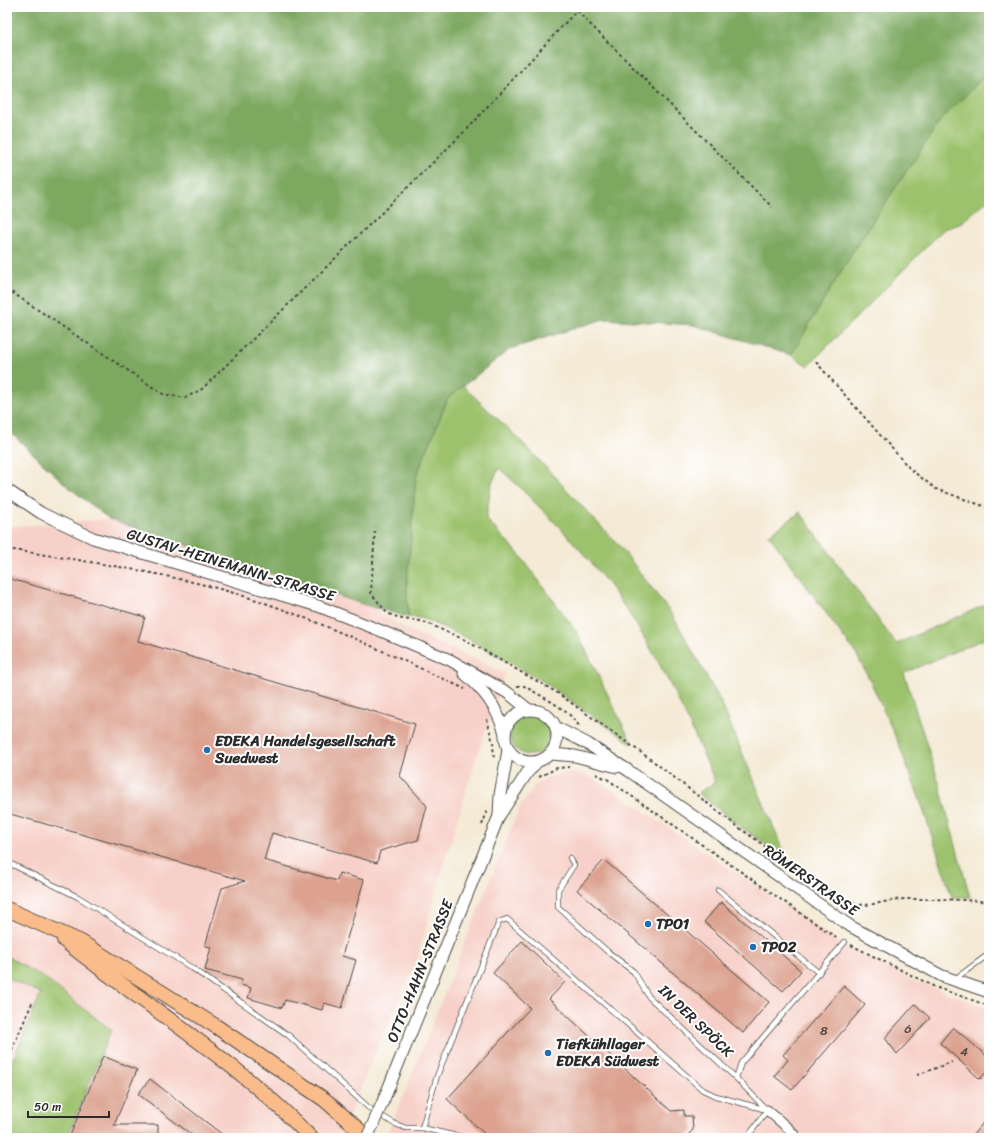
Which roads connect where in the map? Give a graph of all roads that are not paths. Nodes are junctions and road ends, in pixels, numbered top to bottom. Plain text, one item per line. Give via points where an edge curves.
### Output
1 (8, 494) edge
2 (450, 660) junction
3 (529, 710) junction
4 (557, 728) junction
5 (505, 733) junction
6 (508, 750) junction
7 (551, 754) junction
8 (536, 763) junction
9 (629, 770) junction
10 (499, 816) junction
11 (570, 858) dead end
12 (7, 862) edge
13 (718, 890) dead end
14 (7, 909) edge
15 (50, 928) junction
16 (845, 942) road end
17 (989, 954) edge
18 (819, 973) junction
19 (954, 980) junction
20 (989, 992) edge
21 (736, 1078) junction
22 (767, 1110) junction
23 (422, 1128) junction
24 (310, 1138) edge
25 (368, 1138) edge
26 (465, 1138) edge
27 (746, 1138) edge
28 (797, 1138) edge

1 - 2 street, GUSTAV-HEINEMANN-STRASSE via 93,538 318,606
2 - 3 street, GUSTAV-HEINEMANN-STRASSE via 508,694
2 - 5 street, GUSTAV-HEINEMANN-STRASSE via 479,686 494,707
3 - 4 street via 546,714
3 - 5 street via 513,717
4 - 7 street via 556,746
4 - 9 street, RÖMERSTRASSE
5 - 6 street
6 - 8 street via 518,760
6 - 10 street, OTTO-HAHN-STRASSE
7 - 8 street
7 - 9 street, RÖMERSTRASSE via 574,761
8 - 10 street, OTTO-HAHN-STRASSE
9 - 19 street, RÖMERSTRASSE via 850,926
10 - 25 street, OTTO-HAHN-STRASSE, bridge
11 - 21 lane, IN DER SPÖCK via 574,865 558,890 558,907 602,948 634,972 649,997
12 - 23 lane via 78,898 192,968 288,1035 369,1108 395,1124 406,1128
13 - 18 lane
14 - 15 main road
15 - 24 main road via 207,1048 271,1101
15 - 25 main road via 80,942 214,1024 325,1100
16 - 18 lane, IN DER SPÖCK
17 - 19 lane
18 - 21 lane, IN DER SPÖCK via 741,1063
19 - 20 street, RÖMERSTRASSE
21 - 22 lane, IN DER SPÖCK
22 - 23 lane via 703,1090 507,919 499,922 437,1076
22 - 27 lane
22 - 28 street, IN DER SPÖCK
23 - 26 lane

